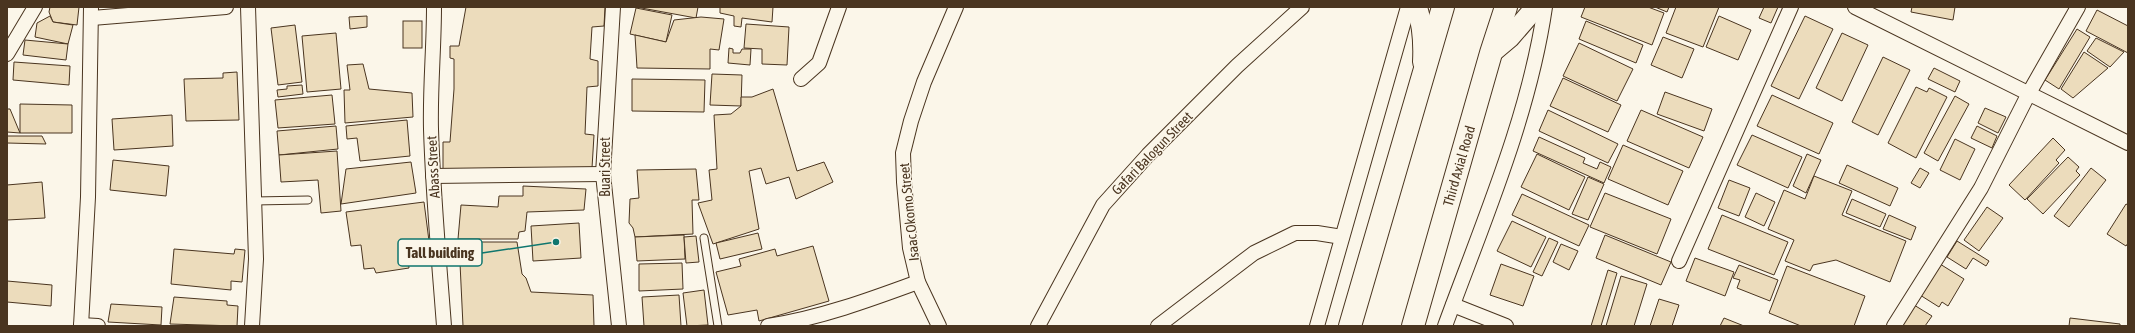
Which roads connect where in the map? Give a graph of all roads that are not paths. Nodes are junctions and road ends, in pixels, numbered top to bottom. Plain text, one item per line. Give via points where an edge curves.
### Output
1 (35, 7) edge
2 (226, 7) edge
3 (248, 7) edge
4 (434, 7) edge
5 (612, 7) edge
6 (840, 7) edge
7 (956, 7) edge
8 (1302, 7) edge
9 (1408, 7) edge
10 (1417, 7) edge
11 (1506, 7) edge
12 (1536, 7) edge
13 (1545, 7) edge
14 (1791, 7) edge
15 (1855, 7) edge
16 (2078, 7) edge
17 (1440, 10) edge
18 (91, 12) edge
19 (1491, 53) junction
20 (7, 54) edge
21 (801, 79) dead end
22 (1421, 80) junction
23 (2029, 93) junction
24 (2128, 143) edge
25 (603, 174) junction
26 (433, 176) junction
27 (308, 200) dead end
28 (254, 201) junction
29 (1342, 236) junction
30 (704, 238) dead end
31 (1679, 261) dead end
32 (918, 282) junction
33 (1453, 305) junction
34 (792, 324) edge
35 (81, 325) edge
36 (98, 326) edge
37 (252, 326) edge
38 (444, 326) edge
39 (619, 326) edge
40 (718, 326) edge
41 (768, 326) edge
42 (939, 326) edge
43 (1038, 326) edge
44 (1158, 326) edge
45 (1317, 326) edge
46 (1350, 326) edge
47 (1413, 326) edge
48 (1445, 326) edge
49 (1506, 326) edge
50 (1894, 326) edge

1 - 20 street
2 - 18 street
3 - 28 street
4 - 26 street, Abass Street via 431,106
5 - 25 street, Buari Street
6 - 21 street via 819,63
7 - 32 street, Isaac Okomo Street via 924,82 904,153 910,248
8 - 43 street, Gafari Balogun Street via 1148,154 1103,205
9 - 29 street
10 - 22 street via 1422,22 1424,44
11 - 19 highway, Third Axial Road
12 - 19 street via 1510,37
13 - 33 street via 1540,40 1516,132
14 - 31 street
15 - 23 street
16 - 23 street
17 - 22 highway
18 - 35 street via 89,181
19 - 47 highway, Third Axial Road
22 - 46 highway
23 - 24 street
23 - 50 street via 1981,188
25 - 26 street
25 - 39 street, Buari Street
26 - 38 street, Abass Street
27 - 28 lane
28 - 37 street via 256,259
29 - 44 street via 1295,233 1254,253
29 - 45 street
30 - 40 lane
32 - 34 street via 860,304
32 - 42 street, Isaac Okomo Street
33 - 48 street
33 - 49 street
34 - 41 street
35 - 36 street

